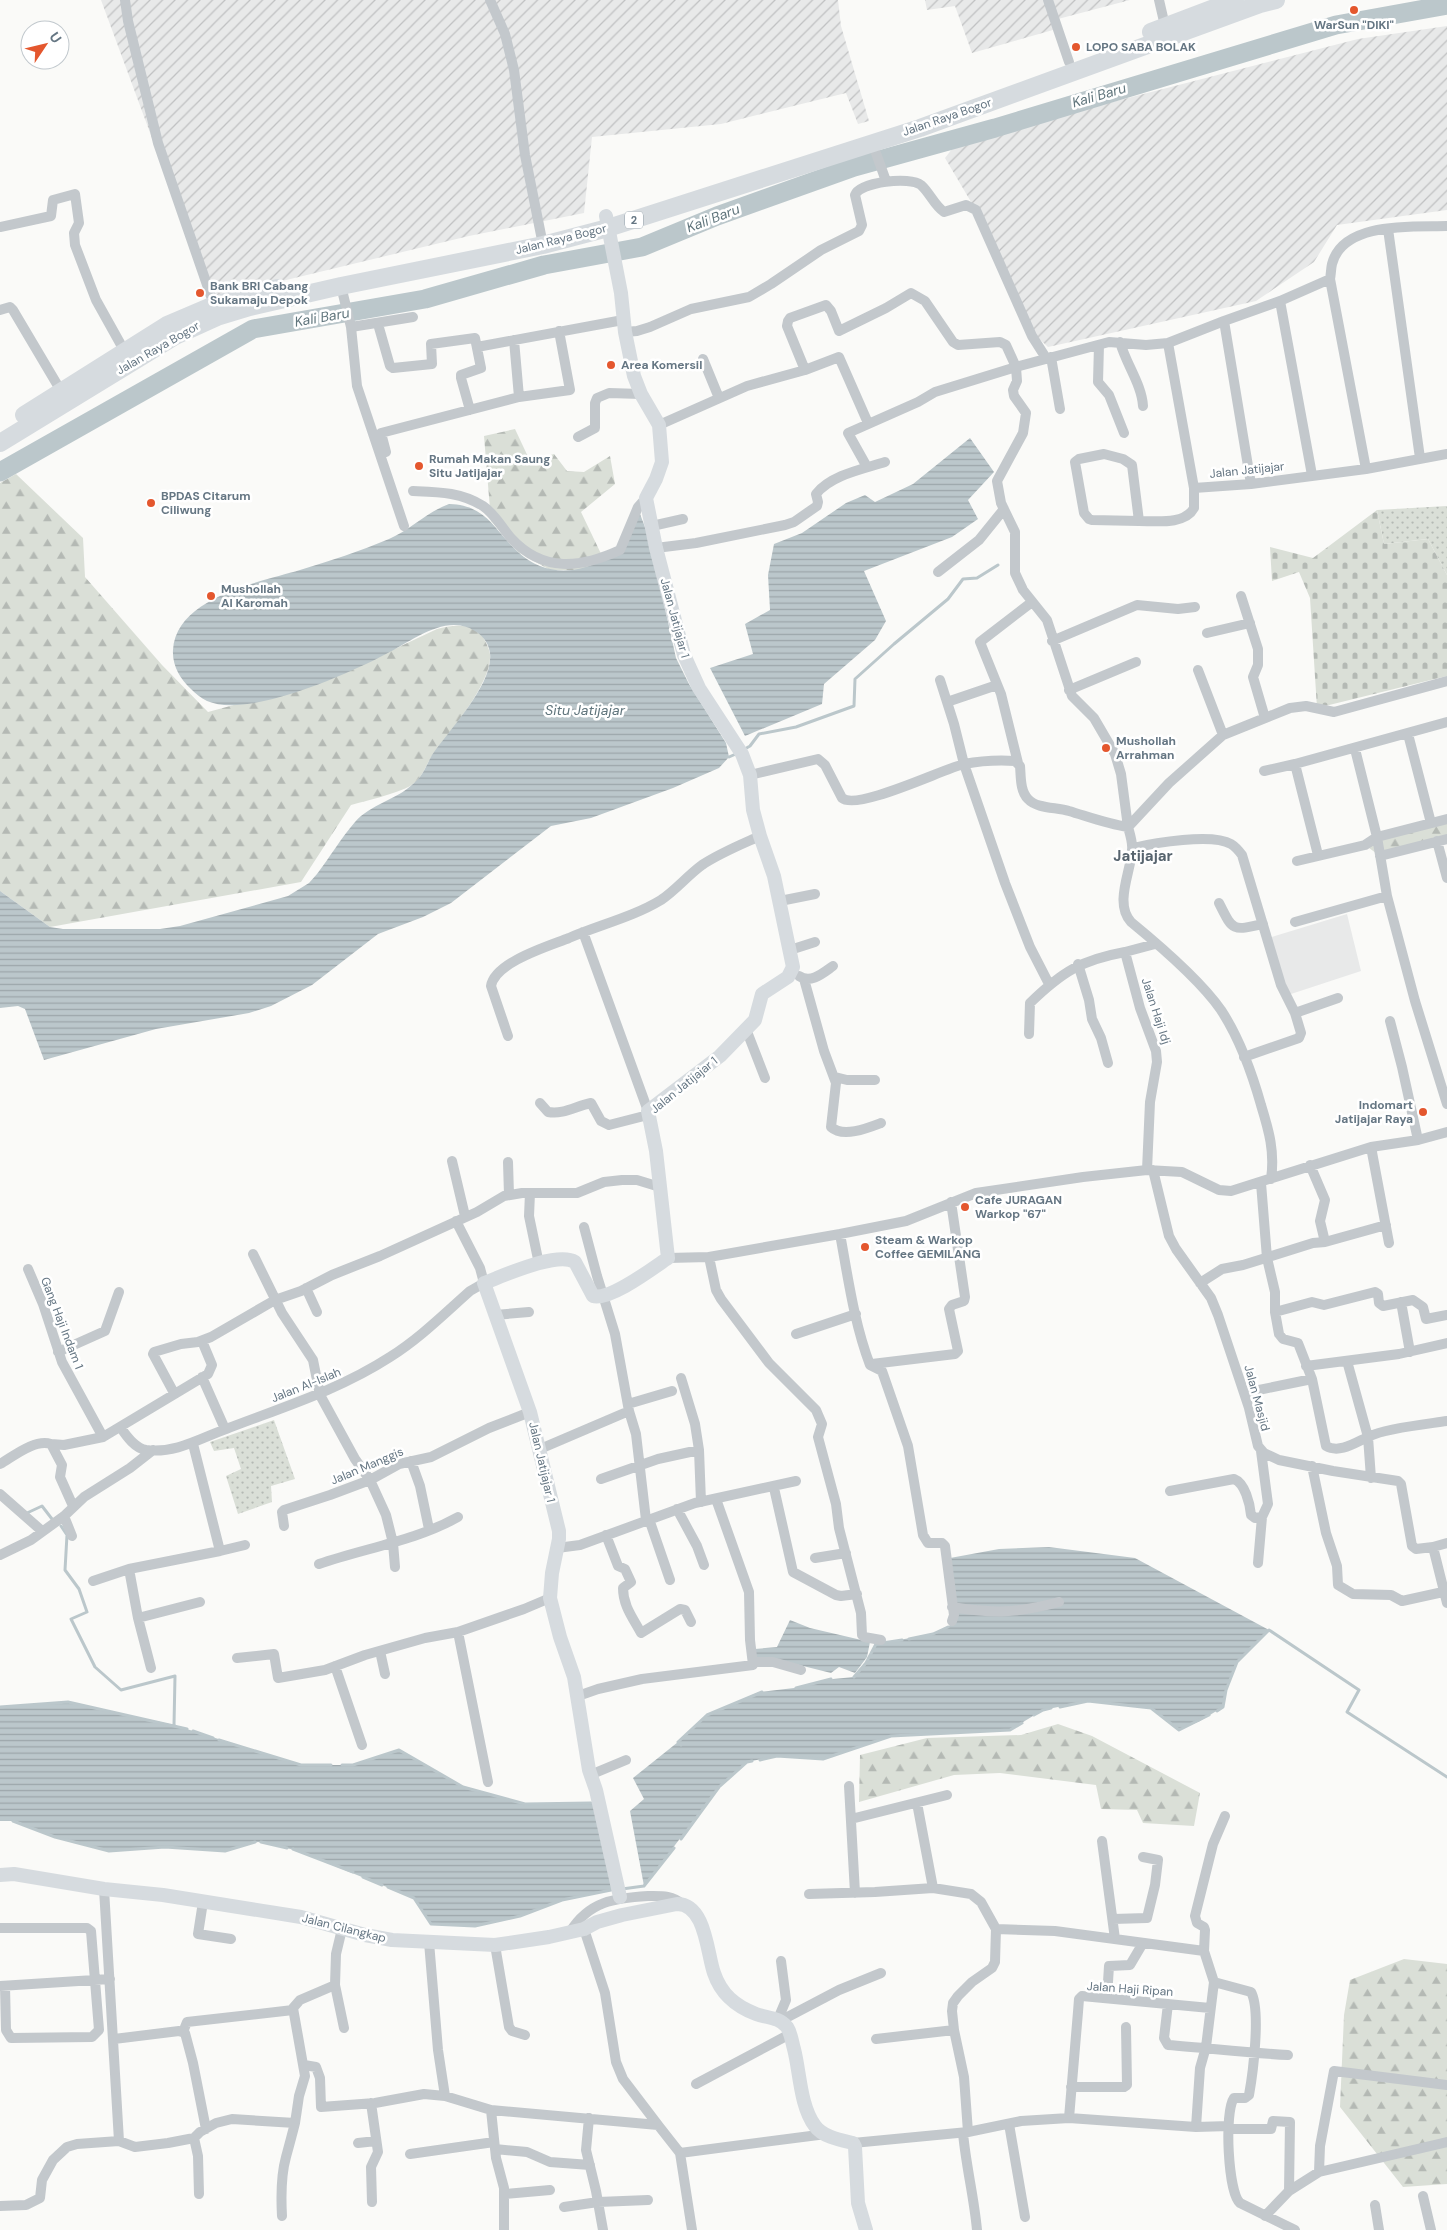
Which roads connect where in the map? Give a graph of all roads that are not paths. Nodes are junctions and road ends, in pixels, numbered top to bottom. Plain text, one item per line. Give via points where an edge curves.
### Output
1 (125, 0) edge
2 (490, 0) edge
3 (1048, 0) edge
4 (1159, 0) edge
5 (1235, 0) edge
6 (1276, 0) edge
7 (1165, 26) junction
8 (1069, 62) junction
9 (874, 147) junction
10 (886, 179) junction
11 (1447, 226) edge
12 (0, 227) edge
13 (608, 228) junction
14 (1388, 229) junction
15 (542, 239) junction
16 (1330, 279) junction
17 (341, 286) junction
18 (1280, 301) junction
19 (214, 305) junction
20 (0, 310) edge
21 (413, 317) dead end
22 (1224, 321) junction
23 (350, 323) junction
24 (378, 324) junction
25 (624, 326) junction
26 (559, 331) junction
27 (514, 340) junction
28 (1120, 342) junction
29 (1168, 343) junction
30 (1099, 345) junction
31 (477, 347) junction
32 (125, 352) junction
33 (703, 358) dead end
34 (1048, 358) junction
35 (1016, 367) junction
36 (804, 370) junction
37 (61, 391) junction
38 (641, 394) junction
39 (520, 398) junction
40 (719, 398) junction
41 (1143, 406) dead end
42 (1060, 409) dead end
43 (470, 410) junction
44 (868, 422) junction
45 (658, 425) junction
46 (1124, 433) dead end
47 (2, 435) edge
48 (578, 437) dead end
49 (386, 452) dead end
50 (1447, 454) edge
51 (1420, 458) junction
52 (885, 462) dead end
53 (867, 467) junction
54 (1366, 469) junction
55 (1312, 475) junction
56 (1251, 484) junction
57 (1194, 488) junction
58 (413, 491) dead end
59 (646, 498) junction
60 (1004, 509) junction
61 (682, 519) dead end
62 (1139, 521) junction
63 (404, 526) dead end
64 (652, 526) junction
65 (656, 548) junction
66 (938, 572) dead end
67 (1241, 596) dead end
68 (1032, 602) junction
69 (1194, 607) dead end
70 (1250, 623) junction
71 (1207, 633) dead end
72 (1052, 641) junction
73 (1136, 662) dead end
74 (1198, 670) dead end
75 (940, 680) dead end
76 (1447, 681) edge
77 (997, 685) junction
78 (1069, 690) junction
79 (947, 702) junction
80 (1265, 718) junction
81 (1447, 722) edge
82 (1408, 734) junction
83 (1223, 736) junction
84 (1356, 748) junction
85 (1018, 762) junction
86 (964, 764) junction
87 (1295, 764) junction
88 (1264, 771) dead end
89 (750, 775) junction
90 (1447, 819) edge
91 (1431, 823) junction
92 (1128, 827) junction
93 (760, 836) junction
94 (1377, 837) junction
95 (1442, 840) edge
96 (1365, 845) junction
97 (1133, 848) junction
98 (1318, 855) junction
99 (1380, 856) junction
100 (1298, 861) dead end
101 (1447, 878) edge
102 (815, 894) dead end
103 (1387, 896) junction
104 (780, 901) junction
105 (1219, 903) dead end
106 (1295, 922) dead end
107 (1263, 924) junction
108 (583, 932) junction
109 (815, 942) dead end
110 (1156, 944) junction
111 (790, 950) junction
112 (1125, 952) junction
113 (1078, 964) junction
114 (833, 966) dead end
115 (792, 968) junction
116 (804, 979) junction
117 (1049, 984) junction
118 (1338, 998) dead end
119 (1295, 1013) junction
120 (1390, 1021) dead end
121 (746, 1029) junction
122 (1029, 1034) dead end
123 (508, 1036) dead end
124 (1244, 1057) junction
125 (1108, 1063) dead end
126 (835, 1077) junction
127 (764, 1078) dead end
128 (875, 1080) dead end
129 (540, 1103) dead end
130 (1447, 1104) edge
131 (648, 1113) junction
132 (881, 1123) dead end
133 (1447, 1132) edge
134 (1418, 1140) junction
135 (1371, 1147) junction
136 (452, 1161) dead end
137 (508, 1162) dead end
138 (1310, 1165) junction
139 (1150, 1170) junction
140 (1271, 1180) junction
141 (1261, 1183) junction
142 (660, 1187) junction
143 (530, 1193) junction
144 (509, 1195) junction
145 (951, 1202) junction
146 (460, 1218) junction
147 (1386, 1225) junction
148 (584, 1227) dead end
149 (840, 1234) junction
150 (1326, 1242) junction
151 (1389, 1243) dead end
152 (253, 1254) dead end
153 (709, 1257) junction
154 (668, 1258) junction
155 (1267, 1258) junction
156 (539, 1264) junction
157 (28, 1269) dead end
158 (1200, 1283) junction
159 (484, 1284) junction
160 (306, 1288) junction
161 (120, 1292) dead end
162 (603, 1296) junction
163 (276, 1300) junction
164 (1400, 1302) junction
165 (318, 1312) dead end
166 (529, 1312) dead end
167 (1275, 1312) junction
168 (856, 1314) junction
169 (495, 1315) junction
170 (1447, 1315) edge
171 (796, 1334) dead end
172 (202, 1341) junction
173 (1447, 1343) edge
174 (58, 1352) junction
175 (1410, 1352) junction
176 (1348, 1361) junction
177 (870, 1365) junction
178 (1306, 1366) junction
179 (202, 1377) junction
180 (681, 1378) dead end
181 (1312, 1379) junction
182 (672, 1391) dead end
183 (174, 1393) junction
184 (1244, 1393) junction
185 (320, 1395) junction
186 (629, 1407) junction
187 (530, 1412) junction
188 (1447, 1421) edge
189 (121, 1428) junction
190 (225, 1429) junction
191 (103, 1437) junction
192 (1368, 1437) junction
193 (51, 1444) junction
194 (193, 1444) junction
195 (540, 1449) junction
196 (153, 1450) junction
197 (699, 1450) junction
198 (1262, 1450) junction
199 (411, 1461) junction
200 (0, 1464) edge
201 (638, 1465) junction
202 (1312, 1466) junction
203 (601, 1478) dead end
204 (1371, 1478) junction
205 (370, 1480) junction
206 (796, 1481) dead end
207 (774, 1488) junction
208 (1170, 1491) dead end
209 (0, 1494) edge
210 (716, 1499) junction
211 (701, 1502) junction
212 (73, 1506) junction
213 (677, 1509) junction
214 (64, 1516) junction
215 (458, 1517) dead end
216 (1262, 1517) junction
217 (647, 1519) junction
218 (284, 1526) dead end
219 (429, 1529) junction
220 (42, 1531) junction
221 (606, 1535) junction
222 (72, 1536) dead end
223 (393, 1543) junction
224 (1447, 1543) edge
225 (245, 1545) dead end
226 (1434, 1547) junction
227 (557, 1548) junction
228 (220, 1551) junction
229 (846, 1553) junction
230 (0, 1555) edge
231 (815, 1558) dead end
232 (1258, 1563) dead end
233 (319, 1564) dead end
234 (704, 1565) dead end
235 (395, 1567) dead end
236 (129, 1569) junction
237 (670, 1580) dead end
238 (93, 1581) dead end
239 (1443, 1592) junction
240 (857, 1594) junction
241 (550, 1598) junction
242 (200, 1602) dead end
243 (1059, 1602) dead end
244 (1447, 1603) edge
245 (953, 1607) junction
246 (138, 1618) junction
247 (952, 1621) dead end
248 (692, 1622) dead end
249 (458, 1632) junction
250 (881, 1640) dead end
251 (380, 1651) junction
252 (237, 1658) dead end
253 (753, 1662) junction
254 (335, 1666) junction
255 (151, 1668) dead end
256 (801, 1670) dead end
257 (385, 1674) dead end
258 (578, 1696) junction
259 (362, 1745) dead end
260 (626, 1760) dead end
261 (590, 1775) junction
262 (488, 1782) dead end
263 (850, 1786) dead end
264 (947, 1795) dead end
265 (917, 1803) junction
266 (1225, 1816) dead end
267 (851, 1819) junction
268 (1102, 1840) dead end
269 (1142, 1858) dead end
270 (0, 1875) edge
271 (933, 1888) junction
272 (104, 1889) junction
273 (618, 1892) junction
274 (855, 1893) junction
275 (808, 1894) dead end
276 (203, 1902) junction
277 (684, 1905) junction
278 (1113, 1919) junction
279 (0, 1928) edge
280 (342, 1929) junction
281 (996, 1929) junction
282 (577, 1931) junction
283 (231, 1939) dead end
284 (1115, 1939) junction
285 (429, 1942) junction
286 (1143, 1943) junction
287 (495, 1945) junction
288 (1204, 1951) junction
289 (781, 1961) dead end
290 (881, 1972) dead end
291 (94, 1979) junction
292 (110, 1980) junction
293 (1214, 1982) junction
294 (335, 1985) junction
295 (2, 1986) edge
296 (1107, 1998) junction
297 (1168, 2004) junction
298 (1210, 2008) junction
299 (293, 2010) junction
300 (779, 2020) junction
301 (1126, 2027) dead end
302 (344, 2028) dead end
303 (954, 2030) junction
304 (183, 2032) junction
305 (790, 2034) junction
306 (526, 2035) dead end
307 (114, 2039) junction
308 (876, 2039) dead end
309 (1206, 2047) junction
310 (1254, 2054) junction
311 (1288, 2055) dead end
312 (304, 2065) junction
313 (696, 2084) dead end
314 (1447, 2085) edge
315 (1071, 2087) junction
316 (445, 2096) junction
317 (371, 2103) junction
318 (491, 2110) junction
319 (589, 2118) junction
320 (1069, 2118) junction
321 (295, 2123) junction
322 (1009, 2124) junction
323 (658, 2125) junction
324 (1196, 2127) junction
325 (1228, 2128) junction
326 (206, 2129) junction
327 (966, 2133) junction
328 (827, 2134) junction
329 (194, 2138) junction
330 (376, 2141) junction
331 (119, 2142) junction
332 (1447, 2142) edge
333 (358, 2143) dead end
334 (853, 2143) junction
335 (495, 2146) junction
336 (680, 2153) junction
337 (410, 2154) dead end
338 (590, 2164) junction
339 (1319, 2172) junction
340 (550, 2190) dead end
341 (1289, 2191) junction
342 (199, 2194) dead end
343 (504, 2194) junction
344 (1423, 2196) dead end
345 (648, 2200) dead end
346 (372, 2202) dead end
347 (598, 2202) junction
348 (1376, 2205) dead end
349 (0, 2206) edge
350 (564, 2207) dead end
351 (282, 2216) dead end
352 (1265, 2216) junction
353 (1025, 2217) dead end
354 (504, 2230) edge
355 (603, 2230) edge
356 (692, 2230) edge
357 (866, 2230) edge
358 (976, 2230) edge
359 (1295, 2230) edge
360 (1380, 2230) edge
361 (1430, 2230) edge

1 - 19 street via 158,143
2 - 15 street via 505,34 514,70 525,156
3 - 8 street
4 - 7 street
5 - 7 highway, Jalan Raya Bogor / 2
6 - 9 highway, Jalan Raya Bogor / 2
7 - 8 highway, Jalan Raya Bogor / 2
8 - 13 highway, Jalan Raya Bogor / 2
9 - 10 street
9 - 13 highway, Jalan Raya Bogor / 2
10 - 25 street via 856,192 855,201 862,225 859,231 821,250 749,297 691,309 650,328 637,331
10 - 34 street via 921,185 944,212 966,205 976,210 1032,336
11 - 14 street
12 - 32 street via 50,216 53,200 75,194 79,222 74,233 75,245 96,300
13 - 15 highway, Jalan Raya Bogor / 2
13 - 25 street
14 - 16 street via 1361,233 1350,239 1335,257
14 - 51 street
15 - 17 highway, Jalan Raya Bogor / 2
15 - 19 highway, Jalan Raya Bogor / 2 via 248,294
16 - 18 street
16 - 54 street
17 - 23 street
17 - 47 highway, Jalan Raya Bogor / 2 via 250,307 196,325
18 - 22 street
18 - 55 street
19 - 32 highway, Jalan Raya Bogor / 2 via 167,325
20 - 37 street via 10,307 13,310
21 - 24 street
22 - 29 street
22 - 56 street
23 - 24 street
23 - 63 street via 356,386
24 - 31 street via 393,368 432,364 430,346 433,343 475,338
25 - 26 street
25 - 38 street
26 - 27 street
26 - 39 street via 570,390
27 - 31 street
27 - 39 street
28 - 29 street
28 - 30 street
28 - 41 street via 1125,360 1142,391
29 - 57 street, Jalan Jatijajar
30 - 34 street
30 - 46 street via 1098,382 1109,395
31 - 43 street via 481,368 461,374 460,381
32 - 37 highway, Jalan Raya Bogor / 2
33 - 40 street
34 - 35 street
34 - 42 street
35 - 36 street via 1006,344 958,345 953,342 924,301 911,293 839,331 826,305 790,318 787,326
35 - 44 street via 935,392 901,410
35 - 60 street via 1014,396 1024,409 1025,422 1019,442 997,481 998,496
36 - 40 street via 747,386
36 - 44 street via 839,356
37 - 47 highway, Jalan Raya Bogor / 2
38 - 45 street
38 - 48 street via 609,393 597,398 595,428
39 - 43 street
40 - 45 street
43 - 49 street via 381,433
44 - 53 street via 848,433
45 - 59 street via 662,462
50 - 51 street, Jalan Jatijajar
51 - 54 street, Jalan Jatijajar
52 - 53 street
53 - 65 street via 818,491 817,506 794,522
54 - 55 street, Jalan Jatijajar
55 - 56 street, Jalan Jatijajar
56 - 57 street, Jalan Jatijajar
57 - 62 street via 1194,508 1188,515 1169,521
58 - 59 street via 456,494 482,506 490,511 519,547 548,563 558,564 588,562 620,550 638,507
59 - 64 street, Jalan Jatijajar 1
60 - 66 street via 979,540
60 - 68 street via 1016,532 1016,572
61 - 64 street
62 - 62 street via 1130,462 1104,454 1076,461 1084,513 1089,519
64 - 65 street, Jalan Jatijajar 1
65 - 89 street, Jalan Jatijajar 1 via 684,655 699,688 740,751
67 - 70 street
68 - 72 street via 1047,620
68 - 77 street via 980,642
69 - 72 street via 1178,609 1137,605
70 - 71 street
70 - 80 street via 1258,649 1258,666 1253,679
72 - 78 street
73 - 78 street
74 - 83 street
75 - 79 street
76 - 80 street via 1349,709 1329,712 1301,706
77 - 79 street
77 - 85 street
78 - 92 street via 1094,718 1115,754
79 - 86 street
80 - 83 street
81 - 82 street
82 - 84 street
82 - 91 street
83 - 92 street via 1169,783
84 - 87 street
84 - 94 street
85 - 86 street
85 - 92 street via 1022,785 1031,802
86 - 89 street via 896,790 850,801 842,798 818,759
86 - 117 street via 1005,883 1030,947
87 - 88 street
87 - 98 street
89 - 93 street, Jalan Jatijajar 1
90 - 91 street
91 - 94 street
92 - 97 street
93 - 104 street, Jalan Jatijajar 1
93 - 108 street via 700,866 661,899
94 - 96 street
94 - 99 street
95 - 99 street
95 - 101 street
96 - 98 street
96 - 99 street
97 - 107 street via 1186,840 1218,840 1231,844 1242,855
97 - 110 street via 1124,909 1130,921
98 - 100 street
99 - 103 street
102 - 104 street
103 - 106 street
103 - 130 street
104 - 111 street, Jalan Jatijajar 1
105 - 107 street via 1235,927 1243,929
107 - 119 street via 1281,984
108 - 123 street via 516,960 493,978 491,986
108 - 131 street
109 - 111 street
110 - 112 street
110 - 124 street via 1220,1009
111 - 115 street, Jalan Jatijajar 1
112 - 113 street
112 - 139 street, Jalan Haji Idj via 1156,1051 1150,1102
113 - 117 street
113 - 125 street via 1092,1019 1100,1033
114 - 116 street via 811,980
115 - 116 street
115 - 121 street, Jalan Jatijajar 1 via 788,977 762,994 755,1020
116 - 126 street via 824,1051
117 - 122 street via 1030,1003
118 - 119 street
119 - 124 street via 1301,1032 1299,1038
120 - 134 street
121 - 127 street
121 - 131 street, Jalan Jatijajar 1 via 720,1056
124 - 140 street via 1271,1138 1274,1153
126 - 128 street
126 - 132 street via 831,1121 834,1130 854,1131
129 - 131 street via 552,1113 591,1103 601,1121 609,1125
131 - 142 street, Jalan Jatijajar 1
133 - 134 street
134 - 135 street
135 - 138 street
135 - 147 street
136 - 146 street
137 - 144 street
138 - 140 street
138 - 150 street via 1325,1200 1320,1221
139 - 141 street via 1182,1172 1219,1190 1231,1191
139 - 145 street via 999,1189
139 - 158 street, Jalan Masjid via 1169,1236
140 - 141 street
141 - 155 street
142 - 143 street via 637,1180 622,1180 604,1182 577,1193
142 - 154 street, Jalan Jatijajar 1
143 - 144 street
143 - 156 street via 529,1216
144 - 146 street
145 - 149 street via 906,1221
145 - 177 street via 966,1297 949,1309 957,1353
146 - 159 street
146 - 160 street
147 - 150 street
147 - 151 street
148 - 162 street
149 - 153 street
149 - 168 street
150 - 155 street
152 - 163 street
153 - 154 street
153 - 229 street via 721,1299 769,1363 816,1410 820,1418 822,1424 818,1437
154 - 162 street
155 - 158 street via 1222,1269
155 - 167 street via 1275,1292
156 - 159 street
156 - 162 street via 565,1258 571,1260 578,1266 591,1294
157 - 174 street, Gang Haji Indam 1
158 - 184 street, Jalan Masjid via 1218,1315
159 - 169 street, Jalan Jatijajar 1
159 - 185 street, Jalan Al-Islah via 392,1356
160 - 163 street
160 - 165 street
161 - 174 street via 105,1331
162 - 186 street via 615,1334
163 - 172 street
163 - 185 street via 313,1360
164 - 167 street via 1381,1305 1375,1292 1324,1305 1312,1302
164 - 170 street via 1417,1301 1423,1307 1426,1319
164 - 175 street
166 - 169 street
167 - 178 street via 1280,1338 1297,1341
168 - 171 street
168 - 177 street
169 - 187 street, Jalan Jatijajar 1
172 - 179 street via 212,1365 210,1372
172 - 183 street via 154,1352
173 - 175 street
174 - 191 street, Gang Haji Indam 1
175 - 176 street
176 - 178 street
176 - 192 street
177 - 245 street via 882,1371 908,1446 923,1535 928,1543 944,1544
178 - 181 street
179 - 183 street
179 - 190 street
180 - 197 street via 693,1414
181 - 184 street
181 - 192 street via 1326,1446 1332,1450 1340,1449
182 - 186 street
183 - 189 street
184 - 198 street, Jalan Masjid via 1255,1439
185 - 190 street, Jalan Al-Islah
185 - 205 street via 355,1460
186 - 195 street
186 - 201 street via 636,1434
187 - 195 street, Jalan Jatijajar 1
187 - 199 street, Jalan Manggis via 431,1457
188 - 192 street
189 - 191 street
189 - 196 street via 133,1443 144,1450
190 - 194 street, Jalan Al-Islah
191 - 193 street via 78,1443
192 - 204 street
193 - 200 street via 33,1445
193 - 212 street via 62,1465 60,1479
194 - 196 street, Jalan Al-Islah
194 - 228 street
195 - 227 street, Jalan Jatijajar 1 via 558,1531
196 - 212 street
197 - 201 street
197 - 211 street
198 - 202 street, Jalan Masjid via 1270,1458
198 - 216 street via 1268,1504
199 - 205 street, Jalan Manggis
199 - 219 street
201 - 203 street
201 - 217 street
202 - 204 street, Jalan Masjid
202 - 239 street via 1326,1533 1337,1566 1338,1585 1353,1594 1391,1595 1402,1601
204 - 226 street, Jalan Masjid via 1394,1479 1401,1484 1412,1546 1416,1549
205 - 218 street, Jalan Manggis via 283,1510
205 - 223 street via 386,1515
206 - 207 street
207 - 210 street
207 - 240 street via 793,1572 836,1595
208 - 216 street via 1234,1479 1241,1483 1251,1515
209 - 220 street
210 - 211 street
210 - 253 street via 750,1592
211 - 213 street
212 - 214 street
213 - 217 street
213 - 234 street via 695,1540
214 - 220 street
214 - 222 street
215 - 219 street
216 - 232 street
217 - 221 street
217 - 237 street
219 - 223 street
220 - 230 street
221 - 227 street via 580,1545
221 - 248 street via 618,1566 624,1569 631,1582 623,1588 623,1594 626,1609 641,1632 680,1609 685,1610
223 - 233 street
223 - 235 street
224 - 226 street
225 - 228 street
226 - 239 street
227 - 241 street, Jalan Jatijajar 1
228 - 236 street
229 - 231 street
229 - 240 street
236 - 238 street
236 - 246 street
239 - 244 street
240 - 250 street via 863,1636
241 - 249 street
241 - 258 street, Jalan Jatijajar 1
242 - 246 street
243 - 245 street via 1003,1612
245 - 247 street
246 - 255 street
249 - 251 street
249 - 262 street
251 - 254 street
251 - 257 street
252 - 254 street via 274,1654 278,1678
253 - 256 street via 773,1662
253 - 258 street via 751,1666 642,1679
254 - 259 street
258 - 261 street, Jalan Jatijajar 1
260 - 261 street
261 - 273 street, Jalan Jatijajar 1
263 - 267 street
264 - 265 street
265 - 267 street
265 - 271 street
266 - 288 street via 1213,1844 1195,1916 1205,1930
267 - 274 street
268 - 278 street
269 - 278 street via 1158,1861 1147,1918
270 - 272 street, Jalan Cilangkap via 14,1874
271 - 274 street
271 - 281 street via 977,1897
272 - 276 street, Jalan Cilangkap
272 - 292 street
273 - 277 street via 672,1897
273 - 282 street via 592,1908
274 - 275 street
276 - 280 street, Jalan Cilangkap via 301,1917
276 - 283 street via 198,1934
277 - 282 street, Jalan Cilangkap via 622,1915
277 - 300 street via 696,1914 705,1933 714,1972 728,2000 756,2014
278 - 284 street
279 - 291 street via 89,1929
280 - 285 street, Jalan Cilangkap via 392,1940
280 - 294 street via 336,1954
281 - 284 street via 1038,1929
281 - 303 street via 994,1965 953,2003
282 - 287 street, Jalan Cilangkap
282 - 323 street via 605,1993 616,2062 623,2079
284 - 286 street
285 - 287 street, Jalan Cilangkap
285 - 316 street
286 - 288 street
286 - 296 street via 1130,1966 1109,1966
287 - 306 street via 509,2027
288 - 293 street
289 - 300 street via 786,2000
290 - 300 street
291 - 292 street
291 - 295 street
291 - 295 street via 99,2028 92,2037 11,2038 6,2030
292 - 307 street
293 - 298 street
293 - 310 street via 1245,1989 1252,1994
294 - 299 street via 300,2000
294 - 302 street
296 - 297 street, Jalan Haji Ripan
296 - 315 street, Jalan Haji Ripan via 1085,1996 1079,1999
297 - 298 street, Jalan Haji Ripan
297 - 309 street via 1165,2044
298 - 309 street
299 - 304 street via 187,2022
299 - 312 street
300 - 305 street
301 - 315 street via 1127,2085
303 - 308 street
303 - 327 street via 964,2077
304 - 307 street
304 - 326 street via 187,2036
305 - 313 street
305 - 328 street via 803,2099 815,2127
307 - 331 street
309 - 310 street
309 - 324 street via 1200,2068
310 - 311 street
310 - 325 street via 1249,2095 1232,2099
312 - 317 street via 316,2067 320,2072 321,2107
312 - 321 street via 305,2076
314 - 339 street via 1334,2071 1320,2146
315 - 320 street, Jalan Haji Ripan
316 - 317 street via 424,2094
316 - 318 street
317 - 330 street
318 - 319 street
318 - 335 street
319 - 323 street
319 - 338 street via 586,2150
320 - 322 street
320 - 324 street
321 - 326 street via 232,2119
321 - 351 street via 286,2158
322 - 327 street
322 - 353 street
323 - 336 street
324 - 325 street
325 - 341 street via 1272,2129 1273,2121 1290,2122
325 - 352 street via 1236,2200
326 - 329 street
327 - 334 street
327 - 358 street via 966,2165 974,2198
328 - 334 street
328 - 336 street
329 - 331 street via 141,2147
329 - 342 street
330 - 333 street
330 - 346 street via 378,2152 371,2167
331 - 349 street via 67,2147 53,2160 42,2180 40,2198 26,2205
332 - 339 street
334 - 357 street via 858,2203
335 - 337 street
335 - 338 street via 527,2152 550,2162
335 - 343 street
336 - 356 street
338 - 347 street
339 - 341 street
340 - 343 street
341 - 352 street
343 - 354 street
344 - 361 street
345 - 347 street
347 - 350 street
347 - 355 street
348 - 360 street
352 - 359 street

